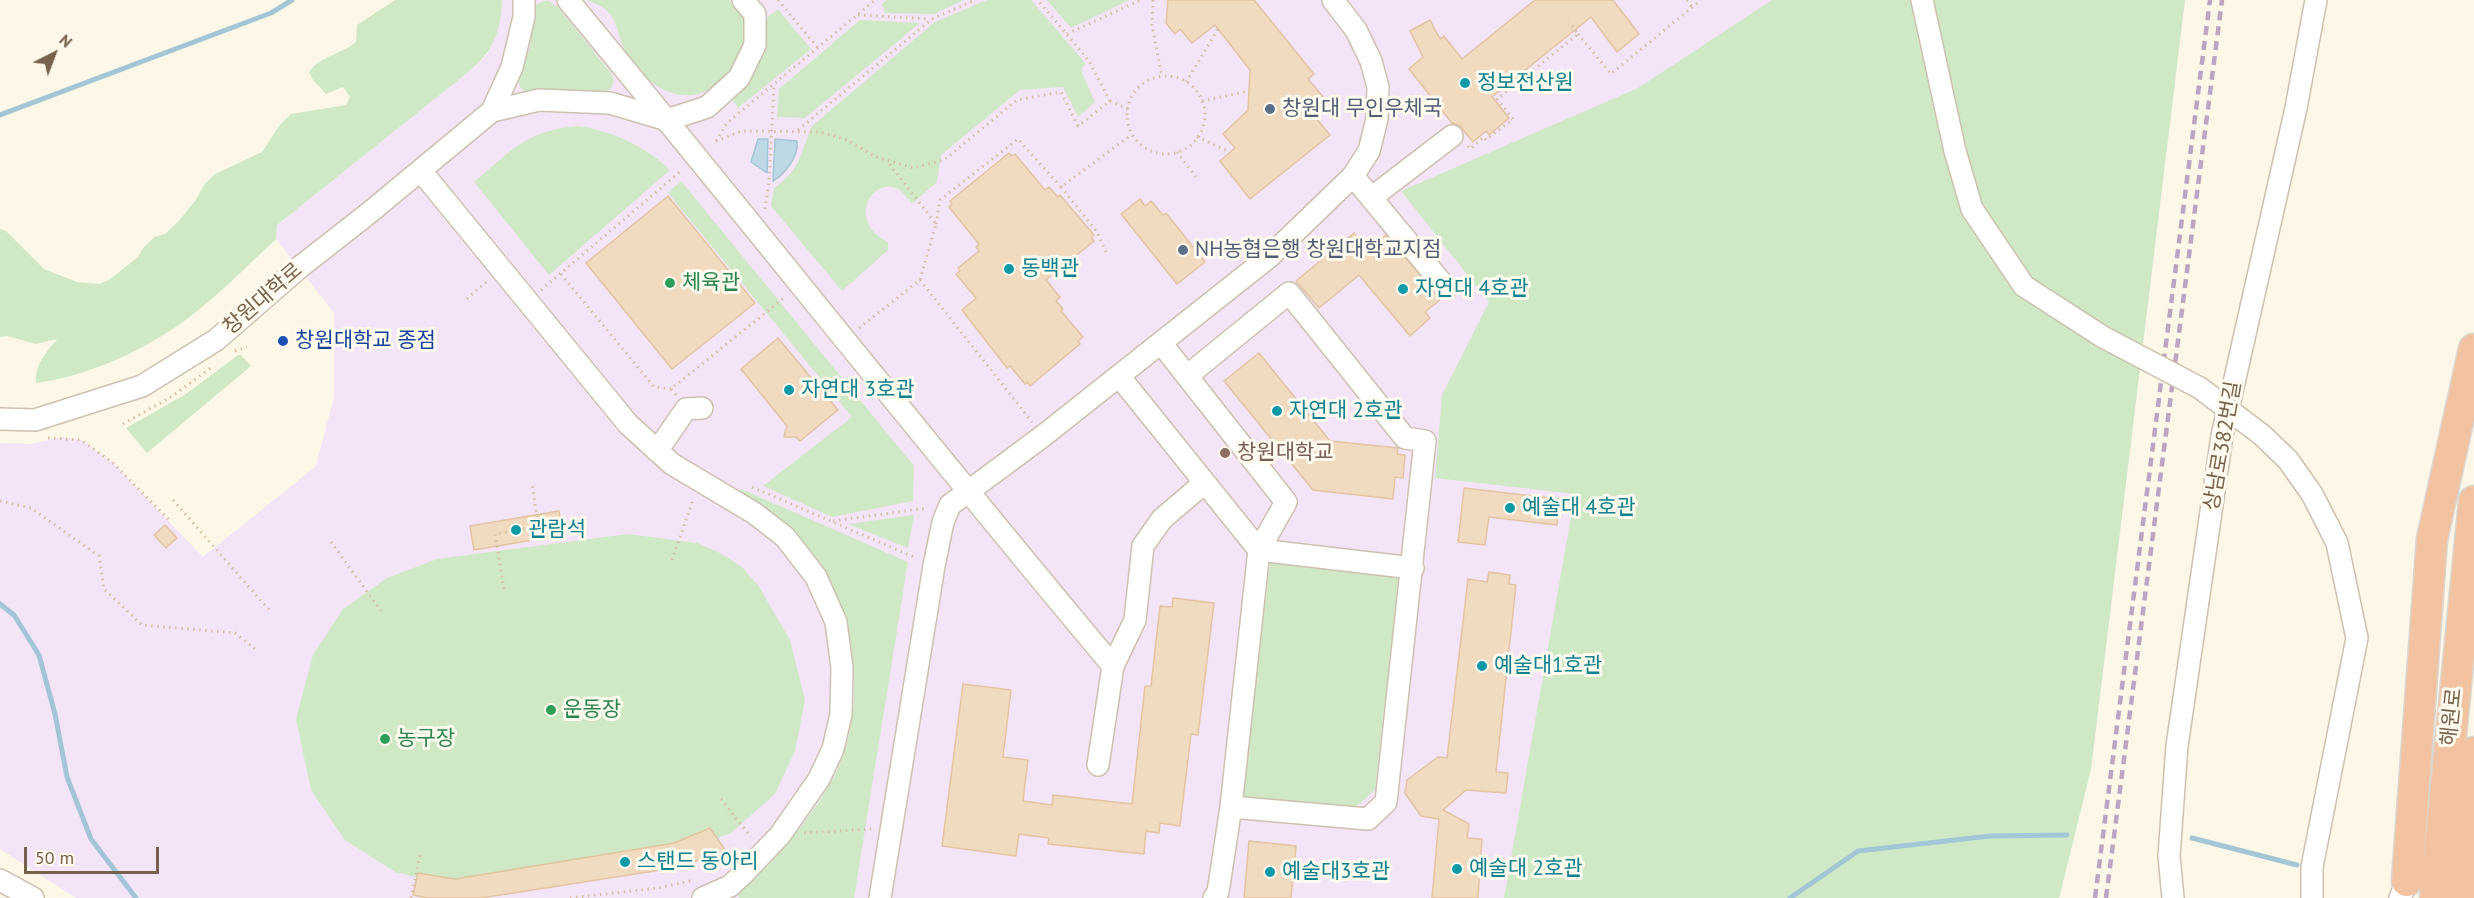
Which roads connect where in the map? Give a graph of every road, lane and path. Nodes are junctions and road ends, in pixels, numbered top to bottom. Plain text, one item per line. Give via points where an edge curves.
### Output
1 (524, 0) edge
2 (568, 0) edge
3 (743, 0) edge
4 (778, 0) edge
5 (875, 0) edge
6 (975, 0) edge
7 (1038, 0) edge
8 (1141, 0) edge
9 (1153, 0) edge
10 (1333, 0) edge
11 (1687, 0) edge
12 (1701, 0) edge
13 (1922, 0) edge
14 (2316, 0) edge
15 (1692, 8) junction
16 (857, 15) junction
17 (932, 19) junction
18 (1569, 22) dead end
19 (1218, 29) dead end
20 (1067, 34) junction
21 (1578, 34) junction
22 (818, 48) junction
23 (1162, 76) junction
24 (1186, 82) junction
25 (774, 85) junction
26 (1249, 91) dead end
27 (1110, 101) junction
28 (1202, 101) junction
29 (1128, 109) junction
30 (492, 111) junction
31 (667, 120) junction
32 (771, 131) junction
33 (797, 132) junction
34 (1131, 135) junction
35 (1452, 136) dead end
36 (1197, 137) junction
37 (1484, 137) dead end
38 (1177, 152) junction
39 (1230, 152) dead end
40 (886, 160) junction
41 (686, 167) dead end
42 (421, 171) junction
43 (1353, 176) junction
44 (1196, 177) dead end
45 (1061, 187) junction
46 (1371, 198) junction
47 (936, 224) junction
48 (760, 236) junction
49 (1107, 254) dead end
50 (502, 270) junction
51 (561, 273) junction
52 (920, 280) junction
53 (799, 285) junction
54 (1446, 288) dead end
55 (467, 299) dead end
56 (528, 302) junction
57 (854, 332) dead end
58 (1161, 343) junction
59 (247, 347) dead end
60 (2474, 349) edge
61 (228, 356) dead end
62 (220, 361) dead end
63 (1119, 376) junction
64 (1187, 376) junction
65 (670, 389) junction
66 (694, 408) joint
67 (0, 419) edge
68 (123, 424) dead end
69 (1043, 436) junction
70 (62, 437) dead end
71 (657, 451) junction
72 (700, 481) junction
73 (532, 482) dead end
74 (1203, 484) junction
75 (726, 496) junction
76 (958, 498) junction
77 (173, 500) dead end
78 (0, 501) edge
79 (2474, 501) edge
80 (170, 521) dead end
81 (830, 521) junction
82 (331, 542) dead end
83 (1259, 550) junction
84 (672, 561) dead end
85 (934, 566) junction
86 (1413, 568) junction
87 (504, 589) dead end
88 (270, 611) dead end
89 (381, 611) dead end
90 (255, 649) dead end
91 (1113, 666) junction
92 (2474, 752) edge
93 (1098, 765) dead end
94 (721, 799) dead end
95 (1231, 807) junction
96 (892, 828) junction
97 (780, 835) junction
98 (421, 851) dead end
99 (763, 853) junction
100 (0, 880) edge
101 (703, 888) edge
102 (2404, 892) edge
103 (2319, 896) edge
104 (33, 898) edge
105 (411, 898) edge
106 (570, 898) edge
107 (880, 898) edge
108 (1214, 898) edge
109 (2173, 898) edge
110 (2434, 898) edge
111 (2460, 898) edge

1 - 30 street via 512,67
2 - 31 street
3 - 31 street via 755,14 755,45 739,78 707,106
4 - 22 path
5 - 16 path
6 - 17 path
7 - 20 path
8 - 20 path
9 - 23 path via 1152,25
10 - 43 street via 1356,30 1378,87 1377,119 1369,151
11 - 15 path
12 - 15 path
13 - 103 street, bridge via 1972,209 2024,286 2103,337 2200,388 2262,435 2288,460 2313,494 2337,543 2356,638 2312,867
14 - 109 street, 상남로382번길 via 2296,108 2222,436 2177,746 2169,855
15 - 21 path via 1611,74
16 - 17 path
16 - 22 path
17 - 33 path
18 - 21 path
19 - 24 path
20 - 27 path via 1089,62
21 - 37 path via 1497,99 1512,119 1486,140
22 - 25 path
23 - 24 path via 1175,75
23 - 29 path via 1138,85 1130,96
24 - 28 path via 1198,89
25 - 32 path
25 - 32 path via 727,123 716,141 742,131
26 - 28 path
27 - 29 path
27 - 40 path via 1078,126 1061,92 1017,100 944,160 914,168
28 - 36 path via 1207,114 1205,127
29 - 34 path
30 - 31 street via 539,100 610,103
30 - 42 street, 창원대학로
31 - 48 street
32 - 33 path
32 - 48 path via 769,182
33 - 40 path via 820,132 847,140
34 - 38 path via 1151,152
34 - 45 path
35 - 46 street
36 - 38 path via 1190,148
36 - 39 path
38 - 44 path
40 - 47 path
41 - 51 path
42 - 50 street
42 - 67 street, 창원대학로 via 216,340 142,386 35,420
43 - 46 street
43 - 58 street via 1269,257
45 - 47 path via 1018,139 940,200
45 - 49 path via 1097,232
46 - 54 street
47 - 52 path
48 - 53 street
50 - 55 path
50 - 56 street
51 - 56 path
51 - 65 path via 654,387
52 - 57 path
52 - 69 path
53 - 65 path
53 - 76 street
56 - 71 street via 628,424
58 - 63 street
58 - 64 street
59 - 61 path
60 - 102 highway via 2432,540
62 - 68 path via 171,397
63 - 69 street
63 - 74 street
64 - 83 street via 1286,502
64 - 86 street via 1289,293 1405,438 1425,441
65 - 66 path
66 - 71 street
69 - 76 street
70 - 80 path via 81,440 112,462
71 - 72 street
72 - 75 street
72 - 84 path
73 - 87 path via 538,526 495,534
74 - 83 street
74 - 91 street via 1161,519 1147,537 1135,620
75 - 81 path via 740,482
75 - 97 street via 785,537 816,577 836,622 842,668 833,749 819,779
76 - 81 path
76 - 85 street via 943,522
76 - 91 street
77 - 88 path
78 - 90 path via 32,508 99,556 104,589 142,625 235,633
79 - 110 highway, 해원로
81 - 85 path
82 - 89 path
83 - 86 street
83 - 95 street
85 - 96 street
86 - 95 street via 1386,802 1368,819
91 - 93 street
92 - 111 highway, 해원로
94 - 99 path
95 - 108 street
96 - 97 path
96 - 107 street
97 - 99 street
98 - 105 path
99 - 101 street via 730,886
100 - 104 street
101 - 106 path via 658,888

